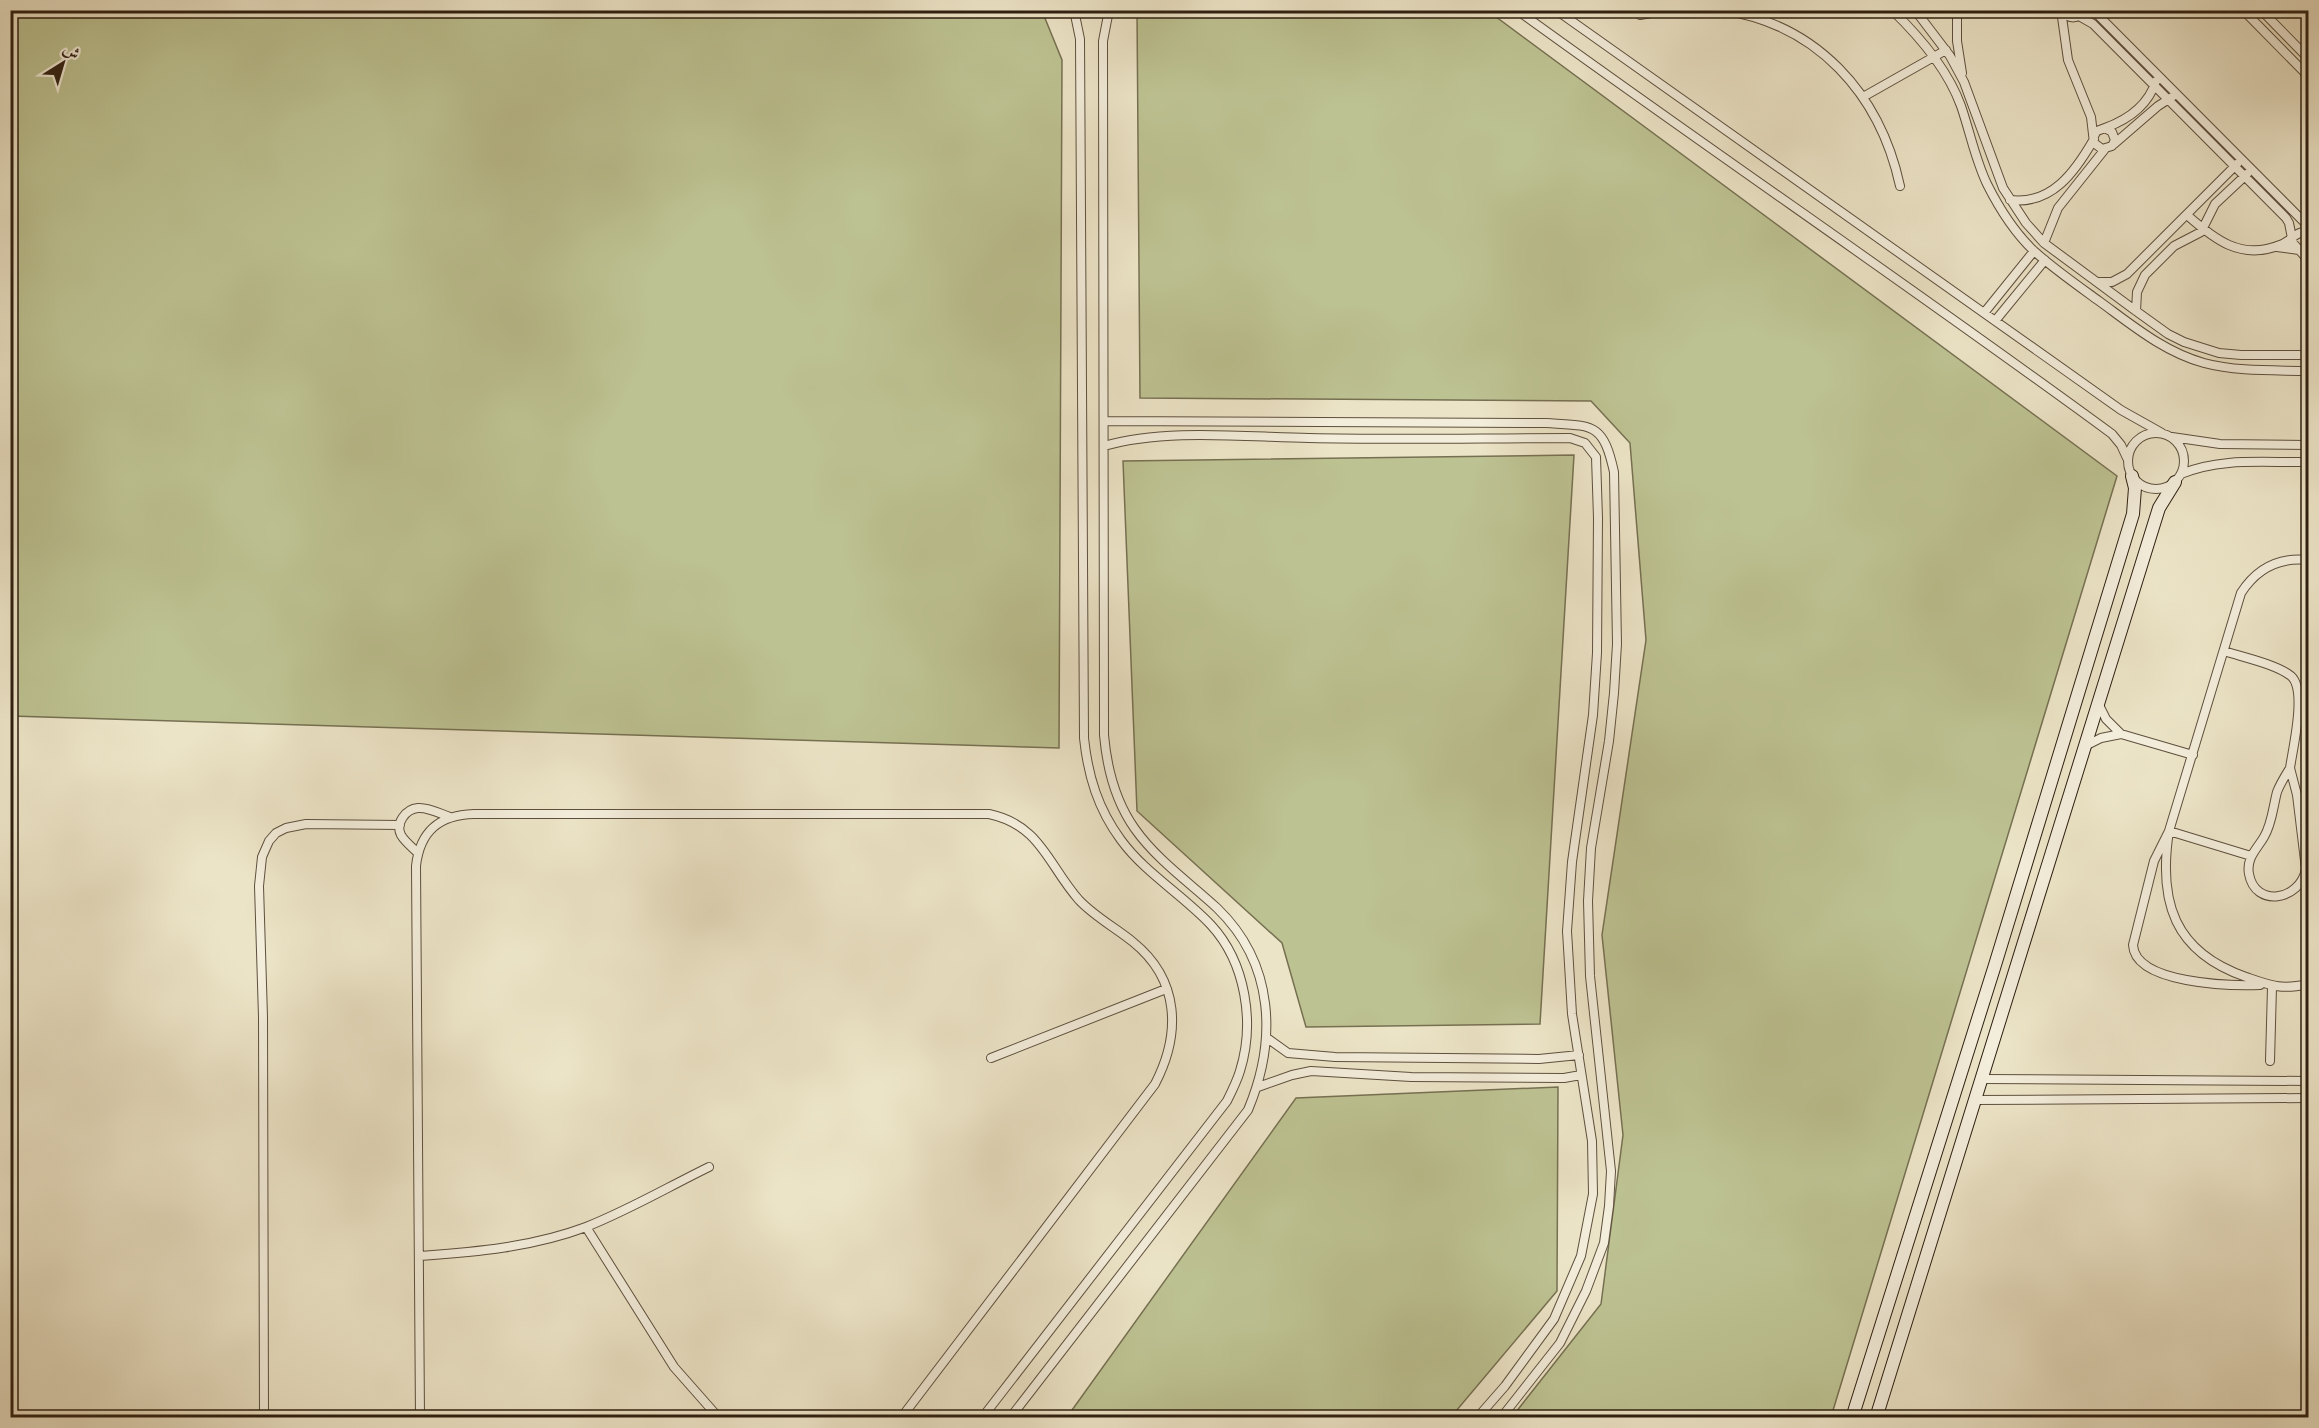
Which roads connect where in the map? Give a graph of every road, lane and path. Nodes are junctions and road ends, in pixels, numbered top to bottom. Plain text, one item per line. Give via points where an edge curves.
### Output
1 (1074, 10) edge
2 (1109, 10) edge
3 (1517, 10) edge
4 (1556, 10) edge
5 (1667, 10) edge
6 (1720, 10) edge
7 (1892, 10) edge
8 (1915, 10) edge
9 (1957, 10) edge
10 (2062, 10) edge
11 (2093, 10) edge
12 (2243, 10) edge
13 (2261, 10) edge
14 (2081, 13) edge
15 (1640, 15) dead end
16 (2297, 46) junction
17 (1946, 50) junction
18 (1932, 56) junction
19 (2287, 56) junction
20 (2308, 58) edge
21 (2157, 75) junction
22 (2308, 76) edge
23 (1964, 82) junction
24 (2154, 85) junction
25 (2177, 94) junction
26 (1863, 97) junction
27 (2168, 99) junction
28 (2104, 129) junction
29 (2094, 138) junction
30 (2114, 144) junction
31 (2105, 149) junction
32 (2238, 163) junction
33 (2252, 169) junction
34 (2245, 176) junction
35 (1900, 186) dead end
36 (2010, 200) junction
37 (2187, 214) junction
38 (2204, 229) junction
39 (2308, 229) edge
40 (2291, 238) junction
41 (2044, 243) junction
42 (2274, 247) junction
43 (2308, 248) edge
44 (2299, 250) junction
45 (2034, 251) junction
46 (2044, 260) junction
47 (2308, 260) edge
48 (2071, 265) junction
49 (2063, 275) junction
50 (2096, 282) junction
51 (2136, 311) junction
52 (1984, 314) junction
53 (1995, 321) junction
54 (2219, 353) junction
55 (2307, 353) edge
56 (2218, 366) junction
57 (2308, 371) edge
58 (1104, 422) junction
59 (2162, 433) junction
60 (2172, 437) junction
61 (2308, 444) edge
62 (1104, 446) junction
63 (2127, 458) junction
64 (2306, 464) edge
65 (2132, 476) junction
66 (2178, 478) junction
67 (2308, 560) edge
68 (2224, 651) junction
69 (2098, 701) junction
70 (2121, 734) junction
71 (2084, 747) junction
72 (2193, 755) junction
73 (2290, 768) junction
74 (450, 817) junction
75 (400, 825) junction
76 (2169, 831) junction
77 (418, 853) junction
78 (2251, 856) junction
79 (2308, 984) edge
80 (2269, 986) junction
81 (1167, 989) junction
82 (1267, 1038) junction
83 (1580, 1055) junction
84 (991, 1058) dead end
85 (2270, 1061) dead end
86 (1581, 1075) junction
87 (1981, 1079) junction
88 (2308, 1081) edge
89 (1257, 1087) junction
90 (2308, 1098) edge
91 (1974, 1100) junction
92 (709, 1167) dead end
93 (586, 1227) junction
94 (420, 1256) junction
95 (264, 1418) edge
96 (420, 1418) edge
97 (719, 1418) edge
98 (901, 1418) edge
99 (982, 1418) edge
100 (1010, 1418) edge
101 (1477, 1418) edge
102 (1501, 1418) edge
103 (1852, 1418) edge
104 (1876, 1418) edge

1 - 99 street via 1080,39 1087,766 1095,793 1122,842 1211,925 1227,947 1240,976 1246,1040 1240,1072 1227,1101
2 - 58 street via 1103,41
3 - 63 street via 2036,378 2112,434
4 - 52 street
5 - 15 street
6 - 26 street via 1764,21 1802,39 1836,65
7 - 18 street
8 - 17 street
9 - 23 street
10 - 14 street via 2069,17
10 - 29 street via 2068,60 2091,117
11 - 21 street
12 - 19 street
13 - 16 street
14 - 24 street
16 - 19 street
16 - 20 street
17 - 18 street
17 - 23 street
18 - 26 street
18 - 45 street via 1960,105 1988,185
19 - 22 street
21 - 24 street
21 - 25 street
23 - 36 street
24 - 27 street
24 - 28 street via 2129,117
25 - 27 street
25 - 32 street
26 - 35 street via 1887,139
27 - 30 street
27 - 32 street
28 - 29 street via 2097,131
28 - 30 street via 2114,135
29 - 31 street via 2096,146
29 - 36 street via 2049,194 2030,201
30 - 31 street
31 - 41 street via 2058,208
32 - 33 street
32 - 34 street
32 - 37 street
33 - 34 street
33 - 39 street
34 - 38 street via 2215,204
34 - 40 street via 2286,218
36 - 41 street
37 - 38 street
37 - 50 street via 2123,277
38 - 42 street via 2239,250
38 - 51 street via 2196,237 2174,246 2145,275 2137,292
39 - 40 street
40 - 42 street
40 - 44 street
41 - 48 street
42 - 44 street
43 - 44 street
44 - 47 street
45 - 46 street
45 - 52 street
46 - 49 street
46 - 53 street
48 - 49 street
48 - 50 street
49 - 56 street via 2167,348
50 - 51 street
51 - 54 street via 2184,342
52 - 53 street
53 - 59 street via 2121,410
54 - 55 street
54 - 56 street
56 - 57 street
58 - 62 street
58 - 102 street via 1546,423 1586,426 1600,434 1609,448 1614,472 1617,644 1588,901 1590,976 1611,1171 1609,1206 1604,1243 1560,1343
59 - 60 street
59 - 63 street via 2151,432 2136,440
60 - 61 street via 2214,443
60 - 66 street via 2184,454
62 - 82 street via 1104,735 1113,784 1131,822 1151,848 1219,910 1244,940 1258,971
62 - 83 street via 1139,438 1203,436 1570,438 1591,449 1596,457 1598,518 1597,653 1567,931 1572,1014
63 - 65 street
64 - 66 street via 2223,462 2202,466
65 - 66 street via 2156,489 2167,487
65 - 103 street via 2133,514
66 - 69 street via 2159,508
67 - 68 street via 2277,562 2256,574 2241,593
68 - 72 street
68 - 73 street via 2280,670 2297,684 2299,700
69 - 70 street via 2106,719
69 - 71 street
70 - 71 street
70 - 72 street
71 - 87 street
72 - 76 street
73 - 78 street via 2278,791 2265,836
73 - 78 street via 2306,863 2303,879 2287,895 2263,893 2251,880
74 - 75 street via 416,808 405,814
74 - 77 street via 429,831
74 - 81 street via 897,813 1000,817 1020,825 1036,840 1081,902 1143,952
75 - 77 street via 402,837
75 - 95 street via 306,824 286,828 269,841 262,857 259,886
76 - 78 street
76 - 80 street via 2164,880 2178,925 2208,960
76 - 80 street via 2154,861 2142,905 2133,945 2137,958 2170,977
77 - 94 street
79 - 80 street
80 - 85 street
81 - 84 street
81 - 98 street via 1172,1034 1165,1065 1155,1083
82 - 83 street via 1288,1053 1335,1057 1539,1059
82 - 89 street
83 - 86 street
86 - 89 street via 1411,1077 1311,1071
86 - 101 street via 1592,1141 1593,1184 1581,1256 1554,1319
87 - 88 street
87 - 91 street
89 - 100 street via 1248,1110
90 - 91 street
91 - 104 street
92 - 93 street
93 - 94 street via 514,1246
93 - 97 street via 669,1360
94 - 96 street

